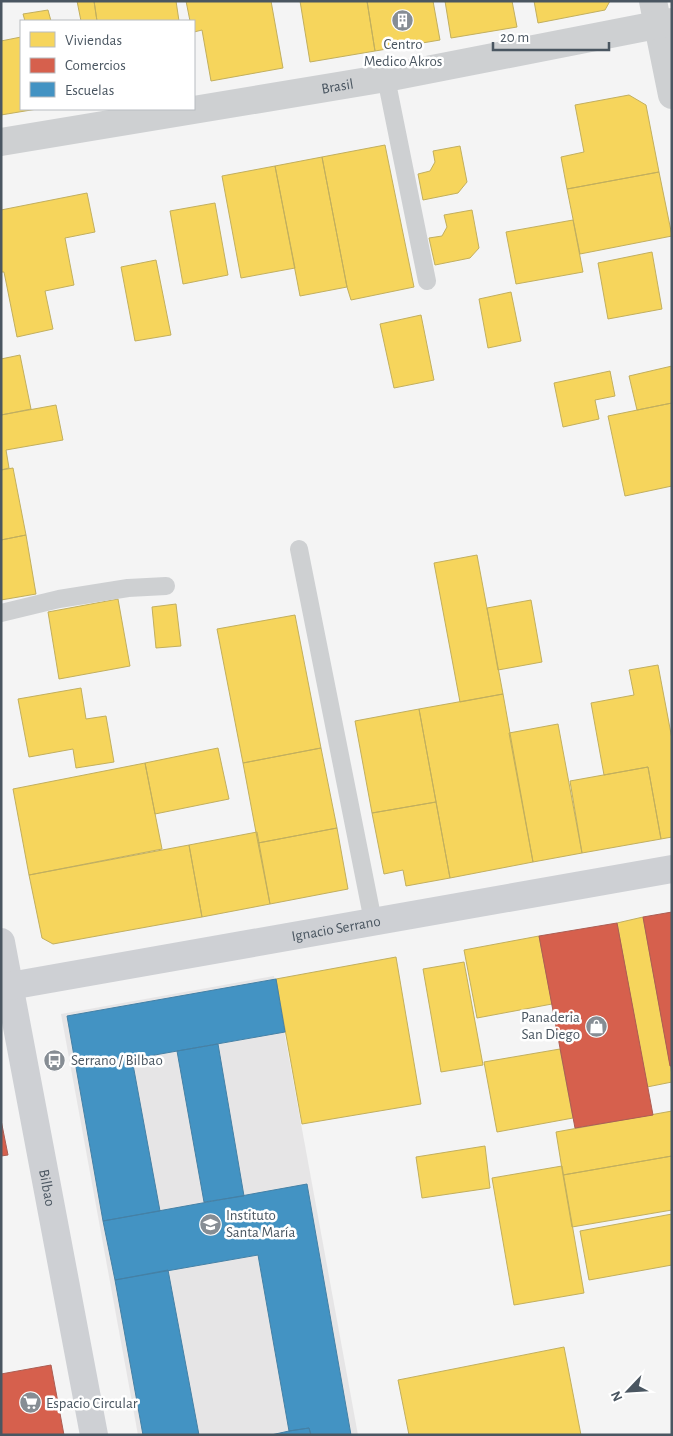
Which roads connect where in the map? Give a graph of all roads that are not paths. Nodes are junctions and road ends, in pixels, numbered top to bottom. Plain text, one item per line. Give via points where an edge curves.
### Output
1 (661, 16) edge
2 (386, 78) junction
3 (672, 95) edge
4 (194, 110) edge
5 (195, 110) edge
6 (1, 142) edge
7 (427, 281) dead end
8 (298, 549) dead end
9 (166, 586) dead end
10 (1, 613) edge
11 (672, 869) edge
12 (373, 921) junction
13 (1, 942) edge
14 (6, 986) edge
15 (94, 1435) edge

1 - 2 street, Brasil
1 - 3 street
2 - 5 street, Brasil
2 - 7 lane
4 - 6 street, Brasil
8 - 12 lane
9 - 10 lane via 128,588 59,599
11 - 12 main road, Ignacio Serrano
12 - 14 main road, Ignacio Serrano
13 - 14 main road, Bilbao
14 - 15 main road, Bilbao

